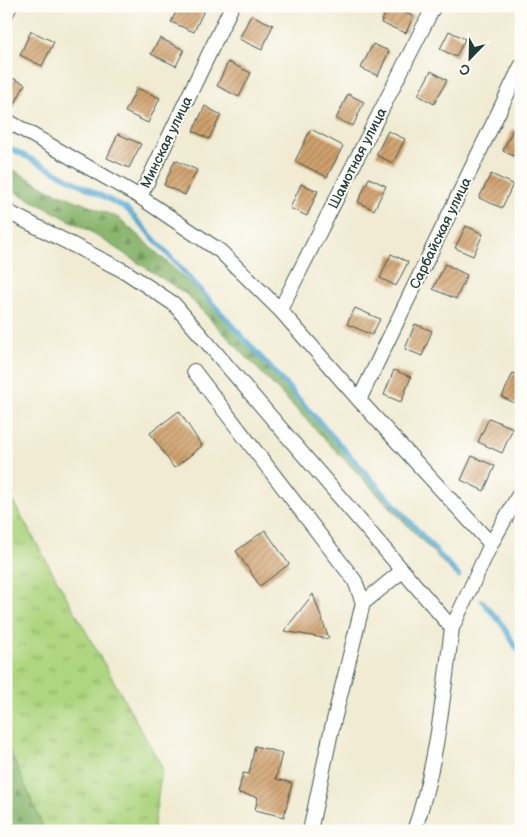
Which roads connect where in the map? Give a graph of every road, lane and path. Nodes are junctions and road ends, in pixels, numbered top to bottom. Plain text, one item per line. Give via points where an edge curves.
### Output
1 (10, 6) edge
2 (232, 6) edge
3 (434, 6) edge
4 (6, 14) edge
5 (521, 66) edge
6 (6, 120) edge
7 (140, 197) junction
8 (6, 211) edge
9 (280, 310) junction
10 (194, 372) dead end
11 (358, 400) junction
12 (521, 491) edge
13 (492, 544) junction
14 (402, 571) junction
15 (363, 603) junction
16 (452, 628) junction
17 (310, 831) edge
18 (414, 831) edge

1 - 4 street
2 - 7 street, Минская улица
3 - 9 street, Шамотная улица
5 - 11 street, Сарбайская улица
6 - 7 street
7 - 9 street, Минская улица via 220,251
8 - 14 street via 126,272 174,304
9 - 11 street, Минская улица
10 - 15 street via 355,581
11 - 13 street, Минская улица
12 - 13 street
13 - 16 street
14 - 15 street
14 - 16 street
15 - 17 street
16 - 18 street via 435,753

